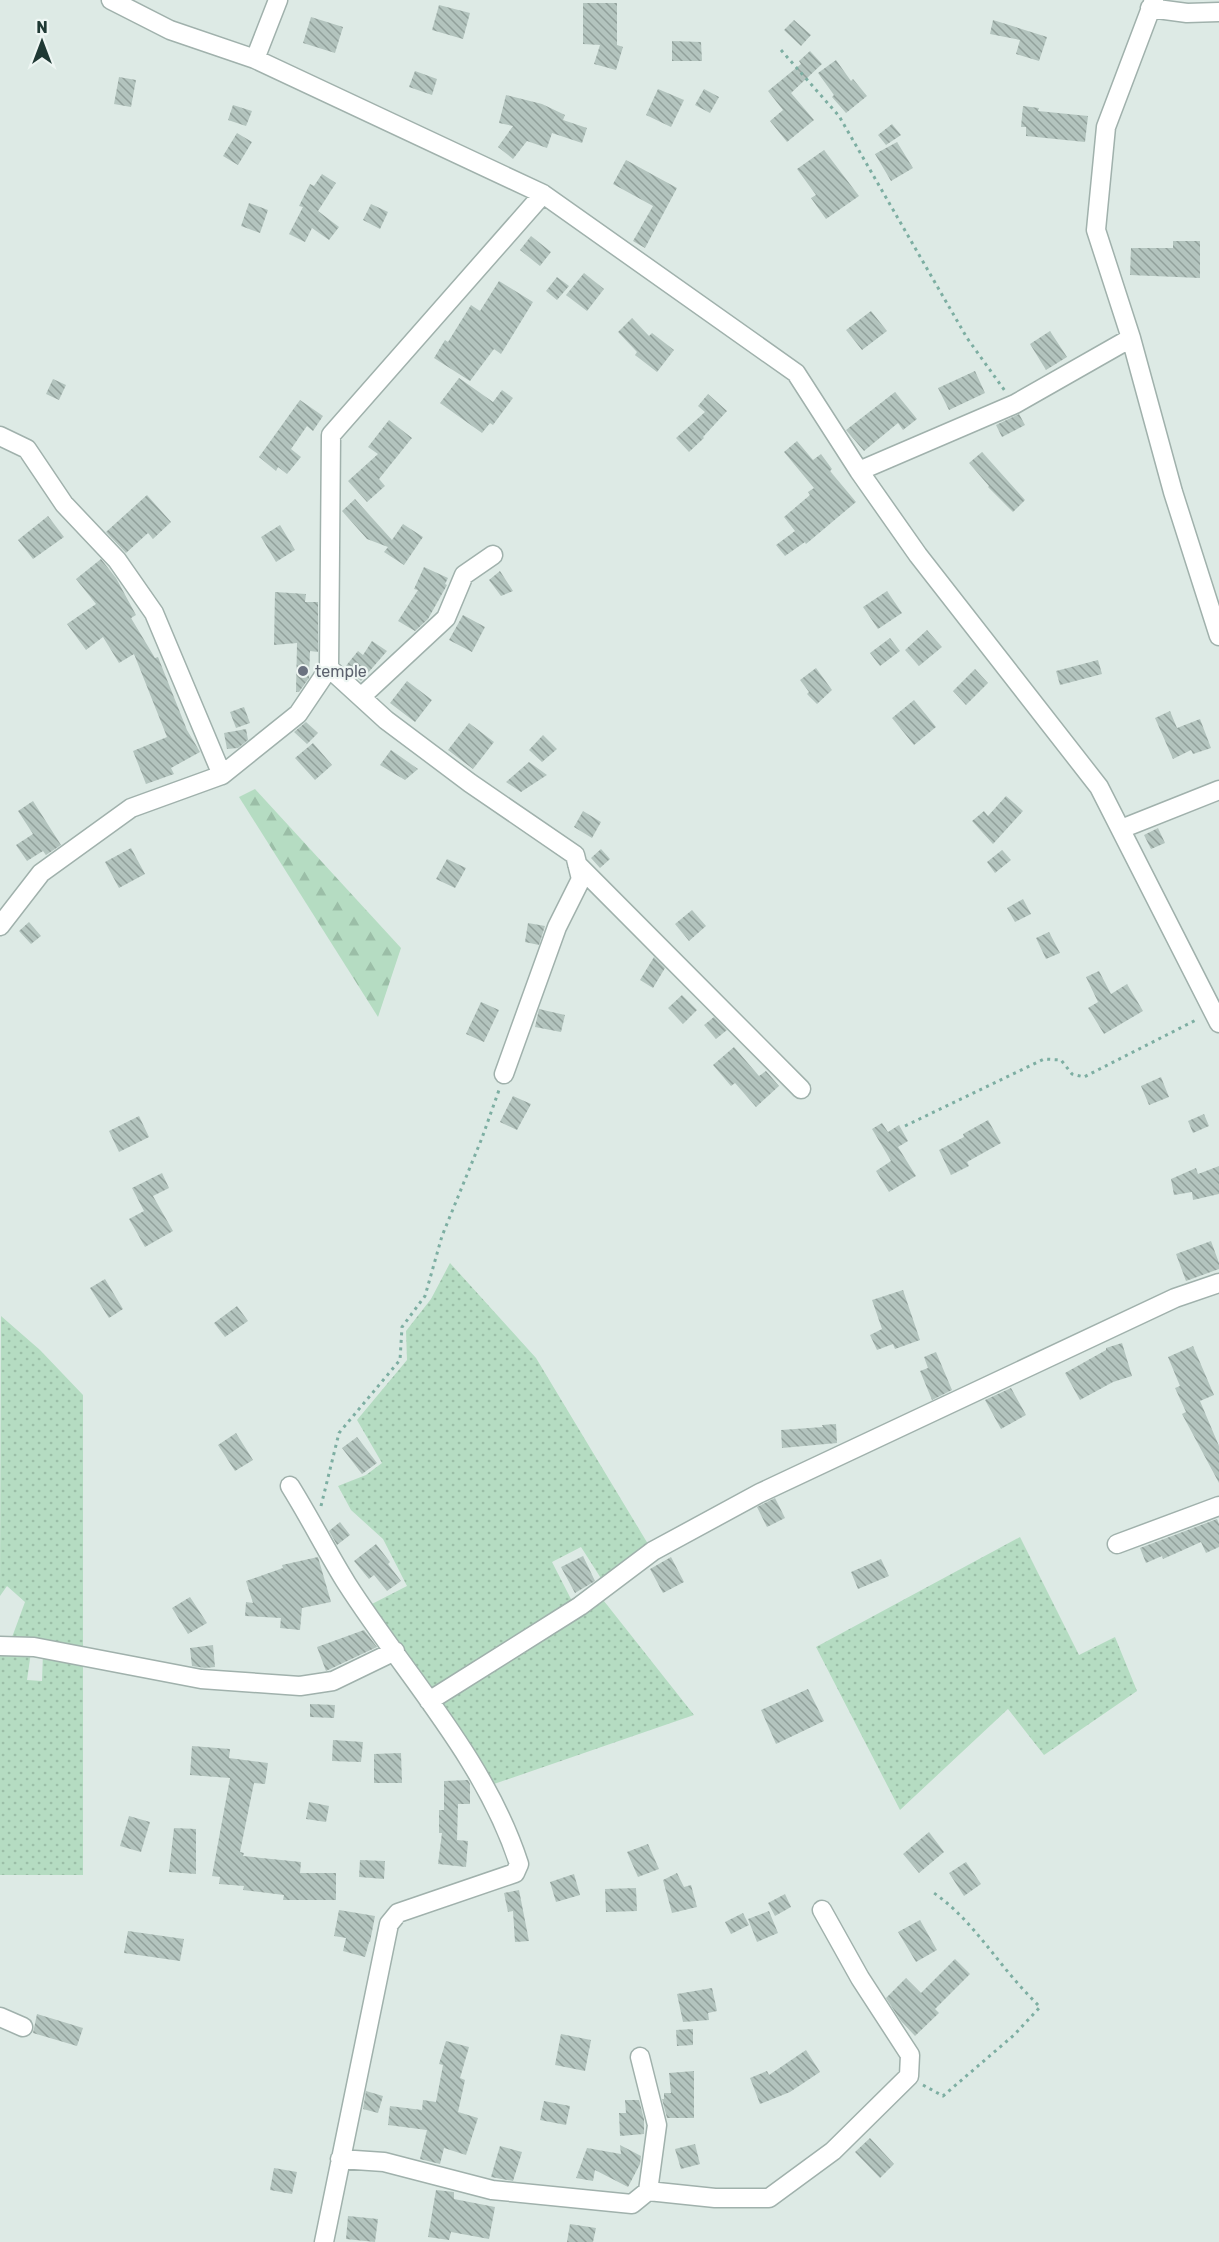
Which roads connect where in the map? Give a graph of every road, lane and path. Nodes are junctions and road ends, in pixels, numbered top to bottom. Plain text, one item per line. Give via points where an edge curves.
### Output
1 (111, 0) edge
2 (278, 0) edge
3 (1152, 4) edge
4 (1219, 12) edge
5 (781, 50) dead end
6 (255, 59) junction
7 (543, 194) junction
8 (1131, 338) junction
9 (1015, 404) junction
10 (0, 436) edge
11 (859, 471) junction
12 (493, 555) dead end
13 (1219, 636) edge
14 (329, 668) junction
15 (361, 697) junction
16 (222, 775) junction
17 (1219, 790) edge
18 (1121, 829) junction
19 (577, 864) junction
20 (0, 926) edge
21 (1216, 1017) edge
22 (504, 1074) joint
23 (801, 1089) dead end
24 (905, 1126) dead end
25 (1219, 1283) edge
26 (290, 1486) dead end
27 (1219, 1506) edge
28 (316, 1527) junction
29 (1117, 1544) dead end
30 (0, 1646) edge
31 (394, 1651) junction
32 (429, 1701) junction
33 (934, 1893) dead end
34 (822, 1910) dead end
35 (0, 2017) edge
36 (23, 2027) dead end
37 (640, 2057) dead end
38 (909, 2076) junction
39 (340, 2159) junction
40 (648, 2191) junction
41 (324, 2242) edge

1 - 6 street via 170,30
2 - 6 street
3 - 4 street via 1187,13
3 - 8 street via 1106,127 1096,230
5 - 9 path via 839,116 967,338
6 - 7 street
7 - 11 street via 796,373
7 - 14 street via 331,435
8 - 9 street
8 - 13 street via 1173,492
9 - 11 street
10 - 16 street via 27,449 64,504 117,560 154,613
11 - 18 street via 918,555 1099,787
12 - 15 street via 464,575 446,618
14 - 15 street
14 - 16 street via 298,714
15 - 19 street via 470,783 575,855
16 - 20 street via 131,808 41,873
17 - 18 street
18 - 21 street
19 - 22 street via 581,879 557,927
19 - 23 street
21 - 24 path via 1084,1077 1072,1074 1061,1060 1044,1059
22 - 28 path via 442,1236 425,1296 402,1327 400,1360 339,1433
25 - 32 street via 1175,1298 760,1493 653,1551 580,1606
26 - 28 street
27 - 29 street
28 - 31 street via 347,1584
30 - 31 street via 34,1647 201,1680 300,1686 333,1681
31 - 32 street
32 - 39 street via 480,1778 519,1864 515,1874 398,1913 389,1924
33 - 38 path via 980,1937 1040,2007 1006,2043 943,2096
34 - 38 street via 910,2055
35 - 36 street
37 - 40 street via 657,2125
38 - 40 street via 833,2151 769,2198 715,2198
39 - 40 street via 384,2162 492,2190 632,2204
39 - 41 street

